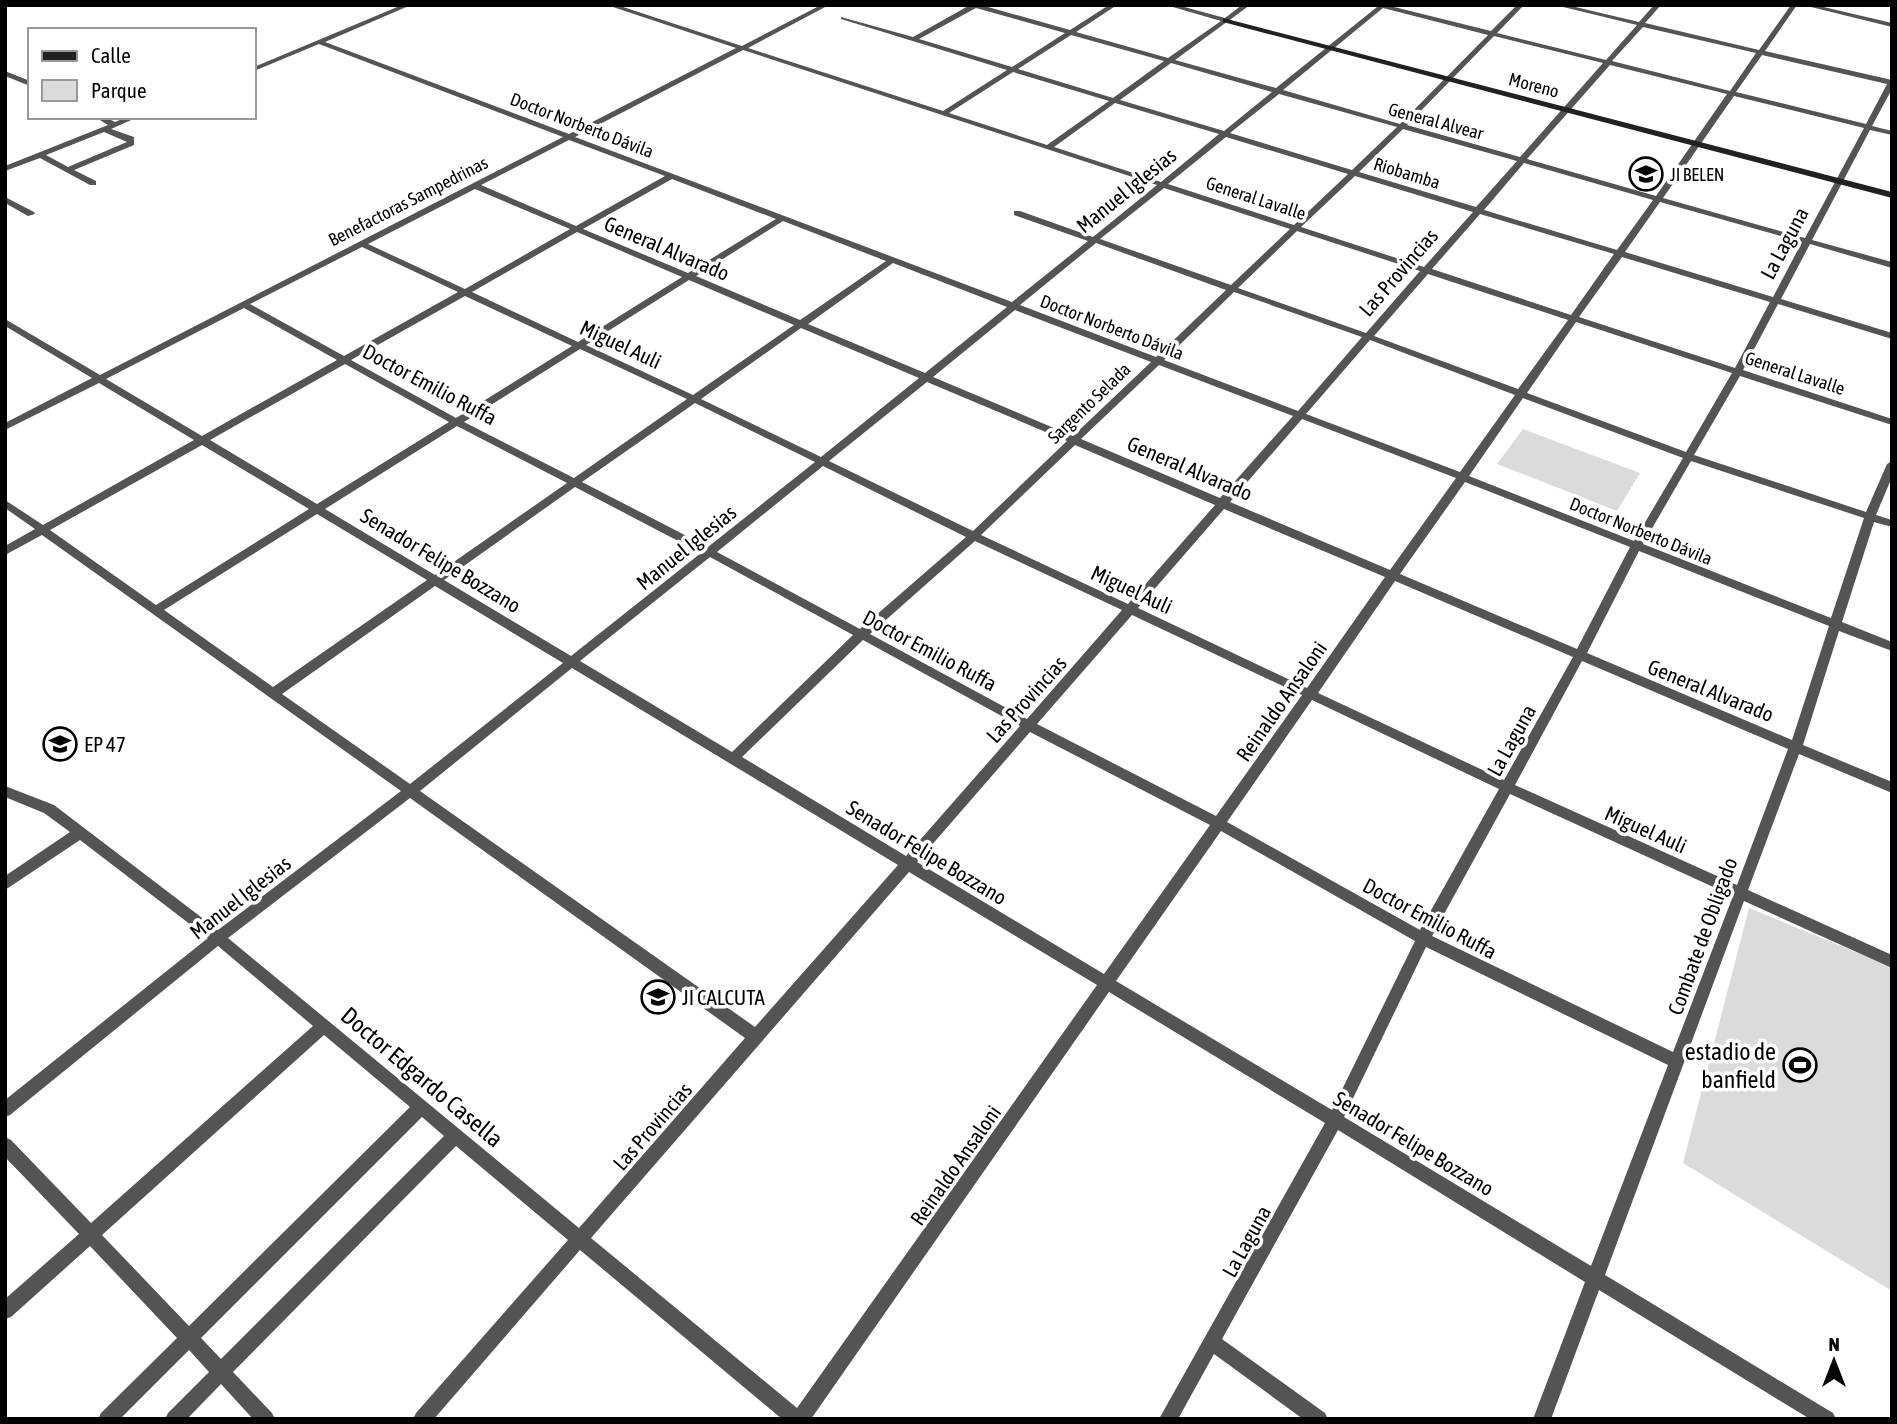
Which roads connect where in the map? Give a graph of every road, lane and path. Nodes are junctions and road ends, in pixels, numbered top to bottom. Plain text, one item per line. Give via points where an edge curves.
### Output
1 (408, 5) edge
2 (610, 5) edge
3 (826, 5) edge
4 (1114, 5) edge
5 (1169, 5) edge
6 (1247, 5) edge
7 (1521, 5) edge
8 (1558, 5) edge
9 (1658, 5) edge
10 (1794, 5) edge
11 (1806, 5) edge
12 (974, 6) edge
13 (1381, 6) edge
14 (843, 18) dead end
15 (1226, 20) junction
16 (1640, 24) junction
17 (1892, 25) edge
18 (1070, 33) junction
19 (1492, 34) junction
20 (914, 39) junction
21 (319, 42) junction
22 (741, 47) junction
23 (1331, 48) junction
24 (1761, 52) junction
25 (1168, 62) junction
26 (1607, 62) junction
27 (256, 67) edge
28 (1013, 69) junction
29 (5, 73) edge
30 (1448, 78) junction
31 (1892, 82) edge
32 (28, 83) edge
33 (1276, 92) junction
34 (1732, 93) junction
35 (1115, 100) junction
36 (1565, 110) junction
37 (944, 113) junction
38 (103, 119) edge
39 (129, 119) edge
40 (115, 125) junction
41 (1868, 127) junction
42 (1400, 128) junction
43 (104, 129) junction
44 (1892, 133) edge
45 (1225, 134) junction
46 (568, 136) junction
47 (1696, 144) junction
48 (1049, 147) junction
49 (40, 155) junction
50 (1521, 160) junction
51 (5, 169) edge
52 (67, 170) junction
53 (1353, 173) junction
54 (671, 176) junction
55 (1839, 181) junction
56 (93, 183) dead end
57 (1163, 184) junction
58 (472, 186) junction
59 (1892, 195) edge
60 (5, 198) edge
61 (1658, 199) junction
62 (1477, 211) junction
63 (31, 214) dead end
64 (1017, 214) dead end
65 (781, 219) junction
66 (1296, 228) junction
67 (574, 229) junction
68 (1094, 241) junction
69 (1808, 241) junction
70 (360, 243) junction
71 (1619, 254) junction
72 (891, 261) junction
73 (1892, 265) edge
74 (1426, 270) junction
75 (688, 278) junction
76 (1232, 289) junction
77 (464, 292) junction
78 (1776, 301) junction
79 (243, 304) junction
80 (1014, 307) junction
81 (1574, 318) junction
82 (7, 325) edge
83 (799, 325) junction
84 (1367, 336) junction
85 (1892, 336) edge
86 (579, 346) junction
87 (344, 360) junction
88 (1157, 361) junction
89 (1738, 372) junction
90 (99, 378) junction
91 (924, 378) junction
92 (1522, 392) junction
93 (694, 399) junction
94 (1299, 415) junction
95 (457, 422) junction
96 (1892, 422) edge
97 (5, 427) edge
98 (202, 440) junction
99 (1073, 440) junction
100 (1687, 456) junction
101 (822, 462) junction
102 (1892, 464) edge
103 (1463, 477) junction
104 (574, 483) junction
105 (1222, 502) junction
106 (5, 503) edge
107 (317, 509) junction
108 (1870, 516) junction
109 (1892, 524) edge
110 (43, 530) junction
111 (974, 536) junction
112 (1636, 547) junction
113 (5, 551) edge
114 (709, 552) junction
115 (1392, 577) junction
116 (435, 580) junction
117 (156, 610) junction
118 (1131, 610) junction
119 (1836, 626) junction
120 (861, 635) junction
121 (1892, 647) edge
122 (1579, 657) junction
123 (572, 663) junction
124 (274, 693) junction
125 (1310, 693) junction
126 (1028, 725) junction
127 (1796, 746) junction
128 (733, 758) junction
129 (1507, 787) junction
130 (1892, 788) edge
131 (5, 791) edge
132 (409, 792) junction
133 (1219, 824) junction
134 (80, 832) junction
135 (907, 864) junction
136 (5, 884) edge
137 (1741, 893) junction
138 (218, 938) junction
139 (1423, 939) junction
140 (1892, 962) edge
141 (1106, 984) junction
142 (324, 1026) junction
143 (756, 1037) junction
144 (1678, 1062) junction
145 (421, 1107) junction
146 (5, 1110) edge
147 (1335, 1120) junction
148 (456, 1135) junction
149 (5, 1144) edge
150 (92, 1235) junction
151 (580, 1238) junction
152 (1597, 1279) junction
153 (5, 1311) edge
154 (188, 1337) junction
155 (1212, 1342) junction
156 (220, 1371) junction
157 (107, 1419) edge
158 (174, 1419) edge
159 (266, 1419) edge
160 (422, 1419) edge
161 (798, 1419) edge
162 (1168, 1419) edge
163 (1319, 1419) edge
164 (1542, 1419) edge
165 (1827, 1419) edge

1 - 21 street
2 - 22 street, General Lavalle
3 - 22 street, Benefactoras Sampedrinas
4 - 18 street
5 - 15 street, Moreno
6 - 15 street
7 - 19 street, Sargento Selada
8 - 16 street
9 - 16 street, Las Provincias
10 - 24 street, Reinaldo Ansaloni
11 - 17 street
12 - 18 street, General Alvear
12 - 20 street
13 - 19 street
13 - 23 street, Manuel Iglesias
14 - 20 street, Riobamba
15 - 23 street, Moreno
15 - 25 street
16 - 24 street
16 - 26 street, Las Provincias
18 - 25 street, General Alvear
18 - 28 street
19 - 26 street
19 - 30 street, Sargento Selada
20 - 28 street, Riobamba
21 - 27 street
21 - 46 street, Doctor Norberto Dávila
22 - 37 street, General Lavalle
22 - 46 street, Benefactoras Sampedrinas
23 - 30 street, Moreno
23 - 33 street, Manuel Iglesias
24 - 31 street
24 - 34 street, Reinaldo Ansaloni
25 - 33 street, General Alvear
25 - 35 street
26 - 34 street
26 - 36 street, Las Provincias
28 - 35 street, Riobamba
28 - 37 street
29 - 32 street
30 - 36 street, Moreno
30 - 42 street, Sargento Selada
31 - 41 street, La Laguna
33 - 42 street, General Alvear
33 - 45 street, Manuel Iglesias
34 - 41 street
34 - 47 street, Reinaldo Ansaloni
35 - 45 street, Riobamba
35 - 48 street
36 - 47 street, Moreno
36 - 50 street, Las Provincias
37 - 48 street, General Lavalle
38 - 40 street
39 - 40 street
40 - 43 street
41 - 44 street
41 - 55 street, La Laguna
42 - 50 street, General Alvear
42 - 53 street, Sargento Selada
43 - 49 street
43 - 52 street via 131,142
45 - 53 street, Riobamba
45 - 57 street, Manuel Iglesias
46 - 54 street, Doctor Norberto Dávila
46 - 58 street, Benefactoras Sampedrinas
47 - 55 street, Moreno
47 - 61 street, Reinaldo Ansaloni
48 - 57 street, General Lavalle
49 - 51 street
49 - 52 street
50 - 61 street, General Alvear
50 - 62 street, Las Provincias
52 - 56 street
53 - 62 street, Riobamba
53 - 66 street, Sargento Selada
54 - 65 street, Doctor Norberto Dávila
54 - 67 street
55 - 59 street, Moreno
55 - 69 street, La Laguna
57 - 66 street, General Lavalle
57 - 68 street, Manuel Iglesias
58 - 67 street, General Alvarado
58 - 70 street, Benefactoras Sampedrinas
60 - 63 street
61 - 69 street, General Alvear
61 - 71 street, Reinaldo Ansaloni
62 - 71 street, Riobamba
62 - 74 street, Las Provincias
64 - 68 street
65 - 72 street, Doctor Norberto Dávila
65 - 75 street
66 - 74 street, General Lavalle
66 - 76 street, Sargento Selada
67 - 75 street, General Alvarado
67 - 77 street
68 - 76 street
68 - 80 street, Manuel Iglesias
69 - 73 street, General Alvear
69 - 78 street, La Laguna
70 - 77 street, Miguel Auli
70 - 79 street, Benefactoras Sampedrinas
71 - 78 street, Riobamba
71 - 81 street, Reinaldo Ansaloni
72 - 80 street, Doctor Norberto Dávila
72 - 83 street
74 - 81 street, General Lavalle
74 - 84 street, Las Provincias
75 - 83 street, General Alvarado
75 - 86 street
76 - 84 street
76 - 88 street, Sargento Selada
77 - 86 street, Miguel Auli
77 - 87 street
78 - 85 street, Riobamba
78 - 89 street, La Laguna
79 - 87 street, Doctor Emilio Ruffa
79 - 90 street, Benefactoras Sampedrinas
80 - 88 street, Doctor Norberto Dávila
80 - 91 street, Manuel Iglesias
81 - 89 street, General Lavalle
81 - 92 street, Reinaldo Ansaloni
82 - 90 street, Senador Felipe Bozzano
83 - 91 street, General Alvarado
83 - 93 street
84 - 92 street
84 - 94 street, Las Provincias
86 - 93 street, Miguel Auli
86 - 95 street
87 - 95 street, Doctor Emilio Ruffa
87 - 98 street
88 - 94 street, Doctor Norberto Dávila
88 - 99 street, Sargento Selada
89 - 96 street, General Lavalle
89 - 100 street, La Laguna
90 - 97 street, Benefactoras Sampedrinas
90 - 98 street, Senador Felipe Bozzano
91 - 99 street, General Alvarado
91 - 101 street, Manuel Iglesias
92 - 100 street
92 - 103 street, Reinaldo Ansaloni
93 - 101 street, Miguel Auli
93 - 104 street
94 - 103 street, Doctor Norberto Dávila
94 - 105 street, Las Provincias
95 - 104 street, Doctor Emilio Ruffa
95 - 107 street
98 - 107 street, Senador Felipe Bozzano
98 - 110 street
99 - 105 street, General Alvarado
99 - 111 street, Sargento Selada
100 - 108 street
100 - 112 street, La Laguna
101 - 111 street, Miguel Auli
101 - 114 street, Manuel Iglesias
102 - 108 street, Combate de Obligado
103 - 112 street, Doctor Norberto Dávila
103 - 115 street, Reinaldo Ansaloni
104 - 114 street, Doctor Emilio Ruffa
104 - 116 street
105 - 115 street, General Alvarado
105 - 118 street, Las Provincias
106 - 110 street
107 - 116 street, Senador Felipe Bozzano
107 - 117 street
108 - 109 street
108 - 119 street, Combate de Obligado
110 - 113 street
110 - 117 street
111 - 118 street, Miguel Auli
111 - 120 street, Sargento Selada
112 - 119 street, Doctor Norberto Dávila
112 - 122 street, La Laguna
114 - 120 street, Doctor Emilio Ruffa
114 - 123 street, Manuel Iglesias
115 - 122 street, General Alvarado
115 - 125 street, Reinaldo Ansaloni
116 - 123 street, Senador Felipe Bozzano
116 - 124 street
117 - 124 street
118 - 125 street, Miguel Auli
118 - 126 street, Las Provincias
119 - 121 street, Doctor Norberto Dávila
119 - 127 street, Combate de Obligado
120 - 126 street, Doctor Emilio Ruffa
120 - 128 street, Sargento Selada
122 - 127 street, General Alvarado
122 - 129 street, La Laguna
123 - 128 street, Senador Felipe Bozzano
123 - 132 street, Manuel Iglesias
124 - 132 street
125 - 129 street, Miguel Auli
125 - 133 street, Reinaldo Ansaloni
126 - 133 street, Doctor Emilio Ruffa
126 - 135 street, Las Provincias
127 - 130 street, General Alvarado
127 - 137 street, Combate de Obligado
128 - 135 street, Senador Felipe Bozzano
129 - 137 street, Miguel Auli
129 - 139 street, La Laguna
131 - 134 street, Doctor Edgardo Casella via 48,809
132 - 138 street, Manuel Iglesias
132 - 143 street
133 - 139 street, Doctor Emilio Ruffa
133 - 141 street, Reinaldo Ansaloni
134 - 136 street
134 - 138 street, Doctor Edgardo Casella
135 - 141 street, Senador Felipe Bozzano
135 - 143 street, Las Provincias
137 - 140 street, Miguel Auli
137 - 144 street, Combate de Obligado
138 - 142 street, Doctor Edgardo Casella
138 - 146 street, Manuel Iglesias
139 - 144 street, Doctor Emilio Ruffa
139 - 147 street, La Laguna
141 - 147 street, Senador Felipe Bozzano
141 - 161 street, Reinaldo Ansaloni
142 - 145 street, Doctor Edgardo Casella
142 - 150 street
143 - 151 street, Las Provincias
144 - 152 street, Combate de Obligado
145 - 148 street, Doctor Edgardo Casella
145 - 154 street
147 - 152 street, Senador Felipe Bozzano
147 - 155 street, La Laguna
148 - 151 street, Doctor Edgardo Casella
148 - 156 street
149 - 150 street
150 - 153 street
150 - 154 street
151 - 160 street, Las Provincias
151 - 161 street, Doctor Edgardo Casella
152 - 164 street, Combate de Obligado
152 - 165 street, Senador Felipe Bozzano
154 - 156 street
154 - 157 street
155 - 162 street, La Laguna
155 - 163 street
156 - 158 street
156 - 159 street

